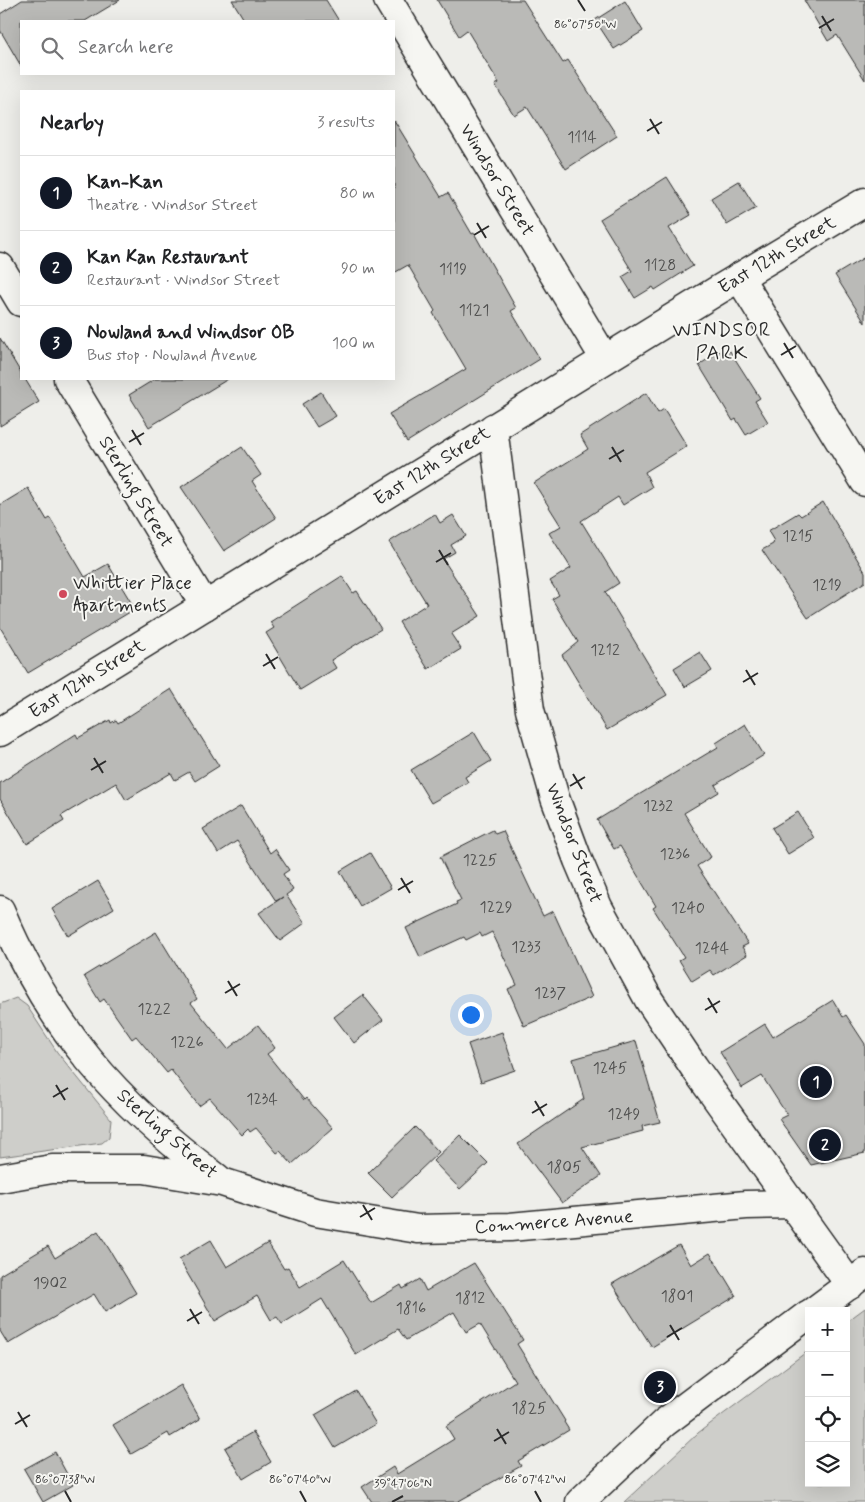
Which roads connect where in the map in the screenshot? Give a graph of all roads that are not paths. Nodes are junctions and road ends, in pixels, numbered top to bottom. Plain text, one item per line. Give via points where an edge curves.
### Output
1 (388, 0) edge
2 (865, 202) edge
3 (0, 266) edge
4 (739, 277) junction
5 (20, 300) edge
6 (606, 359) junction
7 (69, 380) edge
8 (493, 428) junction
9 (865, 482) edge
10 (205, 606) junction
11 (0, 732) edge
12 (0, 910) edge
13 (0, 1178) edge
14 (222, 1182) junction
15 (793, 1204) junction
16 (857, 1279) edge
17 (819, 1307) edge
18 (805, 1317) edge
19 (580, 1502) edge

1 - 6 street, Windsor Street
2 - 4 street, East 12th Street
3 - 5 street
4 - 6 street, East 12th Street
4 - 9 street
6 - 8 street, East 12th Street
7 - 10 street, Sterling Street
8 - 10 street, East 12th Street
8 - 15 street, Windsor Street via 530,710 566,830 598,907 649,1000
10 - 11 street, East 12th Street
12 - 14 street, Sterling Street via 45,999 91,1063 145,1120
13 - 14 street via 46,1170 118,1167
14 - 15 street, Commerce Avenue via 315,1212 418,1229 510,1228 746,1205
15 - 16 street
16 - 17 street
18 - 19 street via 664,1423

